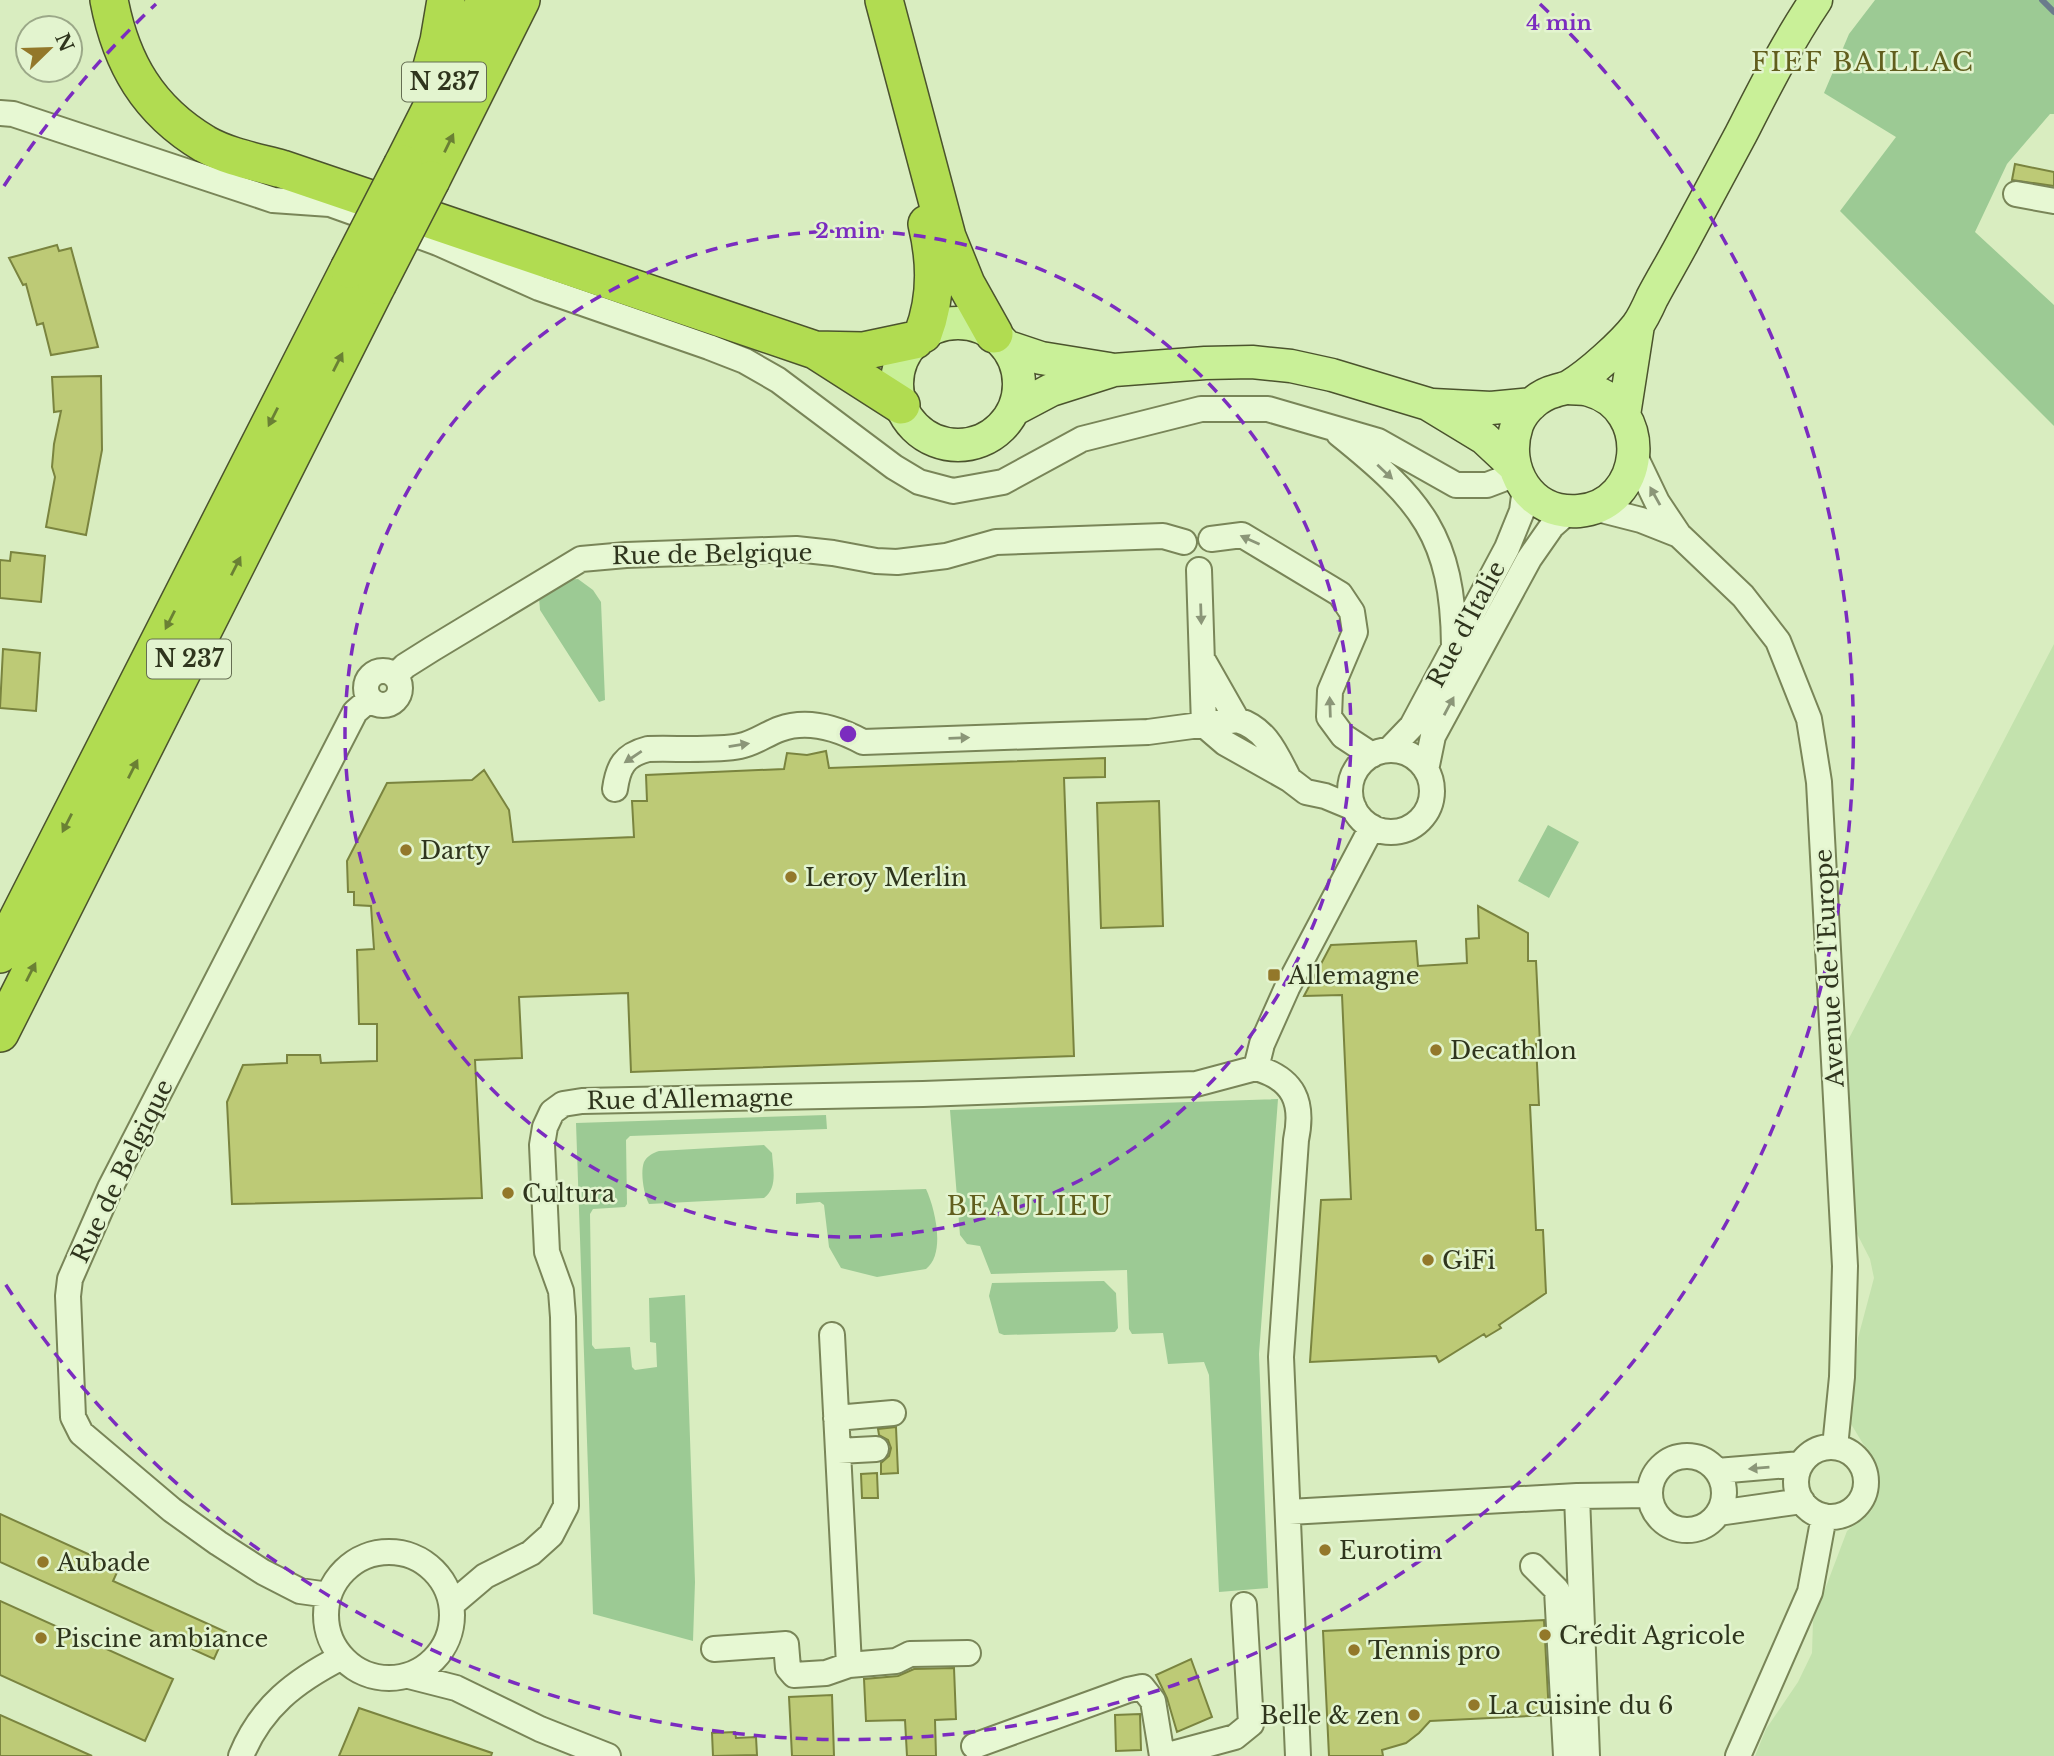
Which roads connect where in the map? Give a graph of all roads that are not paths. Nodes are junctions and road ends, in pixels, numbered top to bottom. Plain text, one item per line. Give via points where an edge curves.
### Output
1 (109, 0) edge
2 (129, 0) edge
3 (446, 0) edge
4 (486, 0) edge
5 (521, 0) edge
6 (543, 0) edge
7 (858, 0) edge
8 (884, 0) edge
9 (1816, 0) edge
10 (468, 106) junction
11 (0, 113) edge
12 (282, 169) junction
13 (417, 172) junction
14 (2016, 194) dead end
15 (2054, 201) edge
16 (363, 277) junction
17 (1638, 325) junction
18 (919, 337) junction
19 (1001, 340) junction
20 (815, 350) junction
21 (1114, 370) junction
22 (1568, 388) junction
23 (1428, 404) junction
24 (1532, 404) junction
25 (901, 405) junction
26 (1015, 409) junction
27 (1624, 415) junction
28 (1333, 429) junction
29 (1634, 454) junction
30 (1518, 476) junction
31 (1581, 509) junction
32 (1679, 535) junction
33 (1211, 539) junction
34 (1184, 542) junction
35 (1199, 570) junction
36 (1454, 647) junction
37 (1202, 658) junction
38 (1237, 720) junction
39 (1205, 725) junction
40 (1380, 752) junction
41 (1426, 770) junction
42 (1289, 779) junction
43 (615, 789) dead end
44 (1354, 808) junction
45 (1372, 827) junction
46 (0, 954) edge
47 (0, 1033) edge
48 (1256, 1068) junction
49 (832, 1335) dead end
50 (893, 1413) dead end
51 (836, 1418) junction
52 (1835, 1447) junction
53 (876, 1449) dead end
54 (838, 1451) junction
55 (1801, 1464) junction
56 (1717, 1471) junction
57 (1650, 1495) junction
58 (1577, 1496) junction
59 (1802, 1501) junction
60 (1289, 1512) junction
61 (1718, 1513) junction
62 (1824, 1516) junction
63 (1533, 1566) dead end
64 (485, 1576) junction
65 (440, 1577) junction
66 (329, 1595) junction
67 (452, 1604) junction
68 (1244, 1605) dead end
69 (714, 1649) dead end
70 (968, 1653) dead end
71 (440, 1654) junction
72 (342, 1657) junction
73 (849, 1665) junction
74 (410, 1675) junction
75 (456, 1688) junction
76 (974, 1745) edge
77 (240, 1756) edge
78 (608, 1756) edge
79 (1163, 1756) edge
80 (1298, 1756) edge
81 (1566, 1756) edge
82 (1587, 1756) edge
83 (1738, 1756) edge

1 - 12 highway via 115,34 136,79 169,118 206,145
2 - 12 highway via 136,31 155,68 184,103
3 - 13 highway
4 - 13 highway, N 237
5 - 10 highway, N 237
6 - 10 highway
7 - 18 highway via 883,58 929,233 933,302
8 - 19 highway via 947,237 975,302
9 - 17 main road
13 -> 10 highway, N 237
11 - 28 street via 273,200 330,204 438,243 539,288 709,346 778,380 919,482 954,491 1003,482 1082,439 1201,409 1268,410
12 - 20 highway
13 - 16 highway, N 237, bridge
14 - 15 street
16 -> 46 highway, N 237
47 -> 16 highway, N 237
17 - 22 main road
17 - 27 main road
18 - 19 main road via 940,325 958,323 977,325
18 - 20 highway via 863,351
18 - 25 main road via 902,359 897,382
19 - 21 main road via 1041,358
19 - 26 main road via 1017,366 1020,388
20 - 25 highway
21 - 23 main road via 1205,363 1291,366
21 - 26 main road via 1051,390
22 - 24 main road
22 - 27 main road via 1589,390
23 - 24 main road via 1491,408
23 - 30 main road via 1484,438
24 - 30 main road via 1518,422 1512,443
25 - 26 main road via 922,434 957,446 991,436
27 - 29 main road
28 - 30 street via 1378,441 1456,485 1487,485
28 -> 36 street via 1387,473 1416,505 1448,574
29 - 31 main road via 1628,477 1614,495
32 -> 29 street, Avenue de l'Europe
30 - 31 main road via 1545,503
30 - 36 street, Rue d'Italie via 1522,511 1516,528
31 - 32 street, Avenue de l'Europe via 1641,520
41 -> 31 street, Rue d'Italie via 1433,736 1529,559 1552,526
32 - 52 street, Avenue de l'Europe via 1743,596 1778,641 1810,719 1819,782 1845,1266
33 - 34 street via 1200,534
33 - 35 street via 1217,549 1214,561
40 -> 33 street via 1343,736 1329,717 1330,691 1355,632 1352,611 1340,594 1242,535
34 - 35 street via 1185,563
34 - 66 street, Rue de Belgique via 1163,536 996,542 922,561 897,562 796,549 581,559 405,666 396,675 401,689 393,703 382,705 370,699 355,712 110,1188 70,1279 68,1296 73,1417 81,1433 218,1543 300,1591
35 -> 37 street
36 - 40 street, Rue d'Italie via 1412,726
37 - 38 street
37 - 39 street
38 - 39 street
38 - 42 street via 1262,733
39 - 42 street via 1225,743
39 - 43 street via 1148,732 863,742 834,729 802,725 738,747 648,749 632,756 618,771
40 - 41 street via 1410,755
40 - 44 street via 1360,764 1352,778
41 - 45 street via 1432,792 1417,823 1395,832
42 - 44 street via 1306,792
44 - 45 street
45 - 48 street via 1287,988
48 - 60 street via 1284,1082 1298,1100 1300,1119 1281,1357
48 - 64 street, Rue d'Allemagne via 1196,1084 563,1104 552,1112 542,1145 547,1252 561,1291 564,1317 566,1506 551,1535 531,1553
49 - 51 street
50 - 51 street
51 - 54 street
52 - 55 street via 1817,1450
52 - 62 street via 1858,1459 1866,1483 1859,1504 1849,1512
53 - 54 street
54 - 73 street
55 -> 56 street
55 - 59 street via 1796,1483
56 - 57 street via 1692,1456 1672,1460 1655,1474
56 - 61 street via 1724,1492
57 - 58 street
57 - 61 street via 1659,1517 1678,1529 1701,1527
58 - 60 street
58 - 82 street
59 - 61 street
59 - 62 street
60 - 80 street
62 - 83 street via 1810,1592
63 - 81 street via 1557,1590
64 - 65 street
64 - 67 street, Rue d'Allemagne
65 - 66 street via 412,1556 379,1553 348,1567
65 - 67 street
66 - 72 street via 327,1626
67 - 71 street via 453,1621
68 - 79 street via 1251,1724 1235,1737
69 - 73 street via 786,1644 788,1668 794,1675 827,1673
70 - 73 street via 910,1654 896,1661
71 - 74 street
71 - 75 street
72 - 74 street via 373,1677
72 - 77 street via 288,1690 263,1715
74 - 75 street
75 - 78 street
76 - 79 street via 1142,1687 1153,1701

